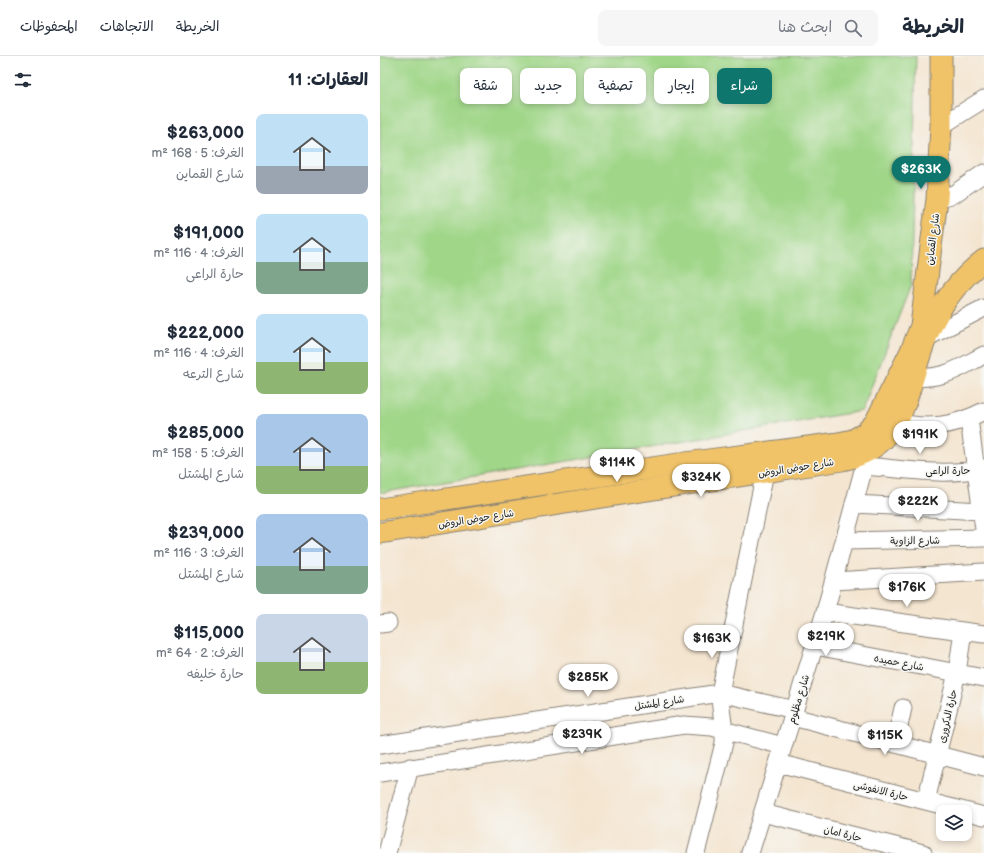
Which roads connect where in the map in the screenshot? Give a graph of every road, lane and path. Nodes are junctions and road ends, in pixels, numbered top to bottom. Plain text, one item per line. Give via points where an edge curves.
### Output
1 (944, 57) edge
2 (984, 99) edge
3 (941, 126) junction
4 (984, 174) edge
5 (937, 199) junction
6 (984, 260) edge
7 (984, 268) edge
8 (962, 280) junction
9 (984, 308) edge
10 (924, 332) junction
11 (984, 356) edge
12 (914, 377) junction
13 (984, 411) edge
14 (969, 419) junction
15 (896, 422) junction
16 (866, 459) junction
17 (685, 463) junction
18 (980, 469) edge
19 (765, 472) junction
20 (599, 475) junction
21 (686, 484) junction
22 (602, 497) junction
23 (855, 504) junction
24 (380, 509) edge
25 (981, 511) junction
26 (984, 529) edge
27 (380, 534) edge
28 (984, 538) edge
29 (845, 541) junction
30 (984, 572) edge
31 (834, 581) junction
32 (825, 612) junction
33 (963, 631) junction
34 (984, 634) edge
35 (815, 646) junction
36 (957, 673) junction
37 (984, 678) edge
38 (720, 693) junction
39 (903, 708) dead end
40 (794, 714) junction
41 (725, 732) junction
42 (895, 744) junction
43 (380, 745) edge
44 (784, 746) junction
45 (937, 755) junction
46 (778, 763) junction
47 (984, 767) edge
48 (410, 768) junction
49 (380, 774) edge
50 (926, 801) junction
51 (763, 813) junction
52 (984, 816) edge
53 (755, 852) edge
54 (386, 853) edge
55 (696, 853) edge
56 (923, 853) edge

1 - 3 main road, شارع القماين
2 - 3 street
3 - 5 main road, شارع القماين
4 - 5 street via 954,194
5 - 10 main road, شارع القماين
6 - 8 main road
7 - 8 street
8 - 10 main road
9 - 10 street
10 - 12 main road, شارع حوض الروض
10 - 17 main road, شارع حوض الروض via 875,423 859,437 839,443
11 - 12 street via 942,376
12 - 15 main road, شارع حوض الروض
13 - 14 street
14 - 15 street via 935,427 915,427
14 - 18 street
15 - 16 main road, شارع حوض الروض
16 - 18 street, حارة الراعى via 944,471
16 - 19 main road, شارع حوض الروض via 842,460
16 - 23 street, شارع مظلوم
17 - 20 main road, شارع حوض الروض
17 - 21 main road
18 - 25 street
19 - 21 main road, شارع حوض الروض
19 - 38 street
20 - 22 main road
20 - 24 main road, شارع حوض الروض
21 - 22 main road, شارع حوض الروض
22 - 27 main road, شارع حوض الروض
23 - 25 street
23 - 29 street, شارع مظلوم
25 - 26 street
28 - 29 street, شارع الزاوية
29 - 31 street, شارع مظلوم
30 - 31 street
31 - 32 street, شارع مظلوم
32 - 33 street
32 - 35 street, شارع مظلوم
33 - 34 street
33 - 36 street, حارة الدكرورى
35 - 36 street, شارع حميده
35 - 40 street, شارع مظلوم
36 - 37 street, شارع حميده
36 - 45 street, حارة الدكرورى
38 - 40 street, شارع المشتل
38 - 41 street
38 - 43 street, شارع المشتل
39 - 42 street
40 - 42 street, شارع المشتل
40 - 44 street, شارع مظلوم
41 - 44 street
41 - 48 street via 712,727 684,725
41 - 55 street via 722,754
42 - 45 street, شارع المشتل
44 - 46 street, شارع مظلوم
45 - 47 street, شارع المشتل
45 - 50 street, حارة الدكرورى
46 - 50 street, حارة الانفوشى
46 - 51 street, شارع مظلوم
48 - 49 street
48 - 54 street
50 - 52 street, حارة الانفوشى
51 - 53 street, شارع مظلوم
51 - 56 street, حارة امان

